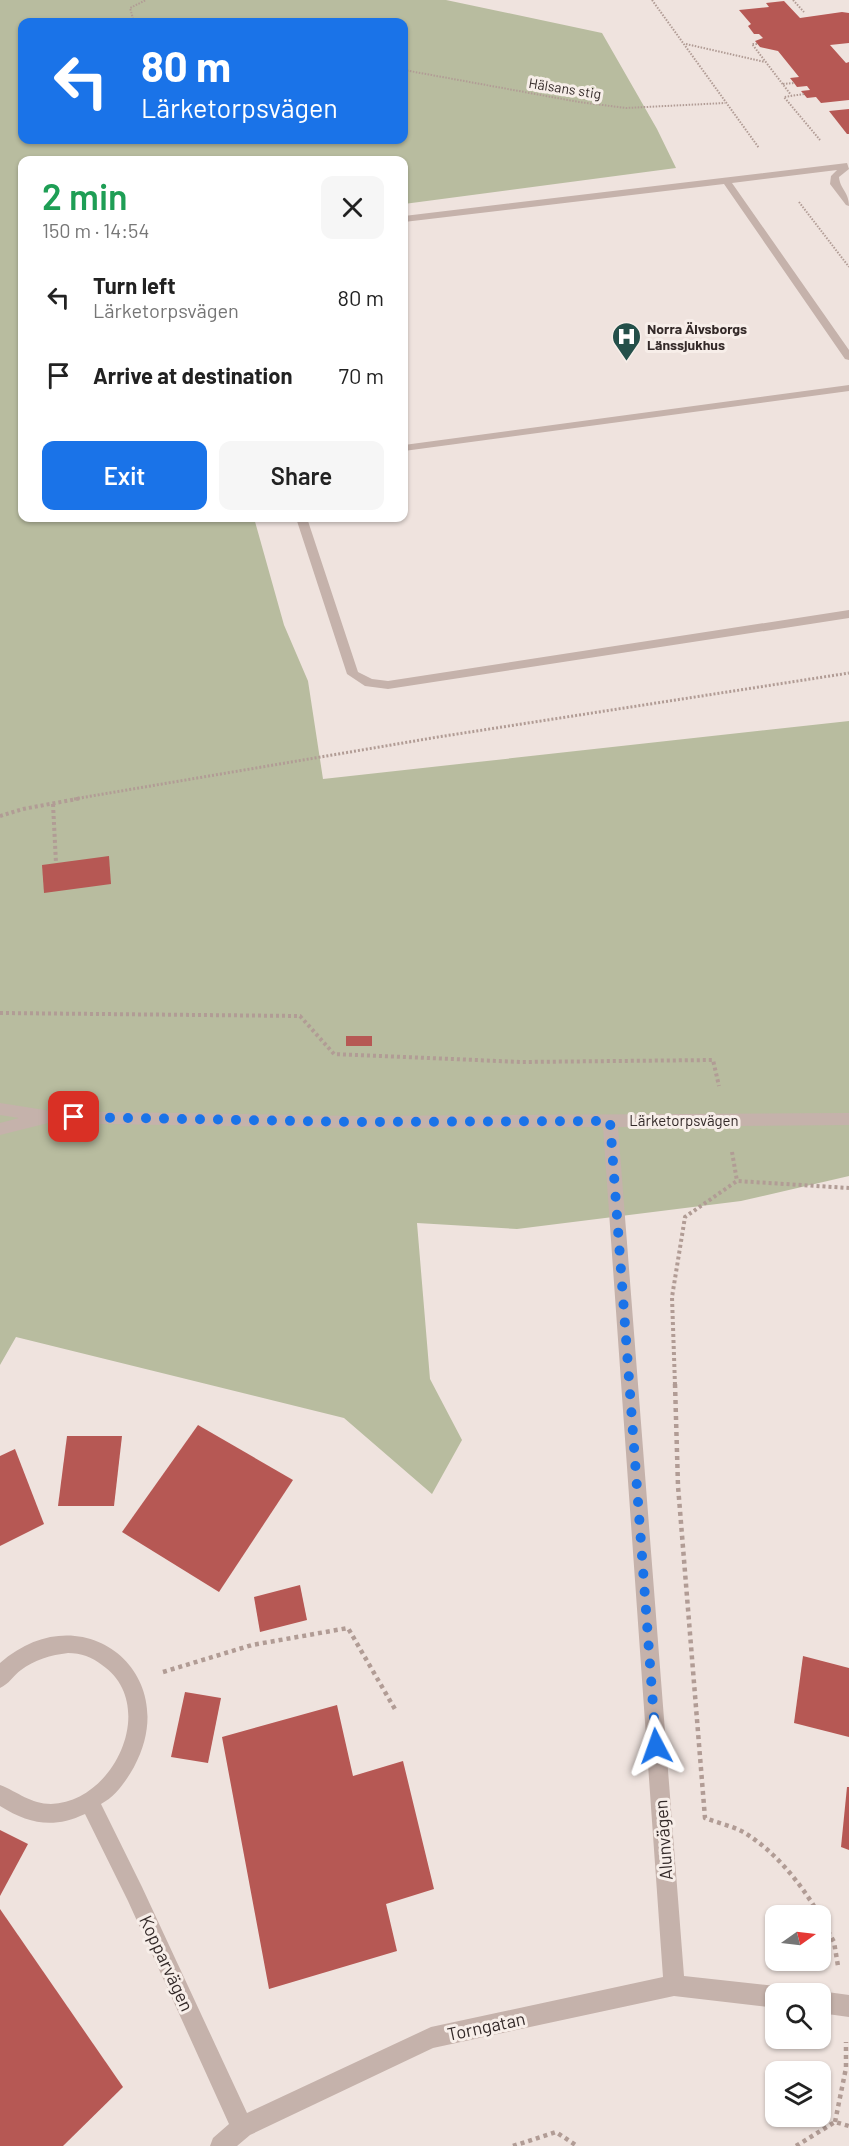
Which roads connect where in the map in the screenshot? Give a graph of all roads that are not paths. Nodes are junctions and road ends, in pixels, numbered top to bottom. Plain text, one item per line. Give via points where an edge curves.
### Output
1 (847, 166) edge
2 (726, 182) junction
3 (849, 203) edge
4 (408, 219) edge
5 (849, 357) edge
6 (849, 387) edge
7 (408, 447) edge
8 (302, 522) edge
9 (849, 614) edge
10 (0, 1110) edge
11 (51, 1117) junction
12 (849, 1119) edge
13 (610, 1121) junction
14 (0, 1129) edge
15 (0, 1678) edge
16 (0, 1795) edge
17 (89, 1802) junction
18 (674, 1985) junction
19 (765, 1996) edge
20 (831, 2004) edge
21 (849, 2006) edge
22 (242, 2127) junction
23 (221, 2146) edge

1 - 2 street
1 - 3 street via 835,176 835,184
2 - 4 street
2 - 5 street
6 - 7 street
8 - 9 street via 353,674 369,683 388,685 472,674
10 - 11 street
11 - 13 street, Lärketorpsvägen
11 - 14 street
12 - 13 street, Lärketorpsvägen
13 - 18 street, Alunvägen
15 - 17 street via 24,1657 48,1647 73,1644 96,1649 117,1662 131,1682 139,1706 139,1735 128,1764 109,1788
16 - 17 street via 26,1810 53,1813
17 - 22 street, Kopparvägen
18 - 19 street, Torngatan
18 - 22 street, Torngatan via 431,2038
20 - 21 street
22 - 23 street, Torngatan

